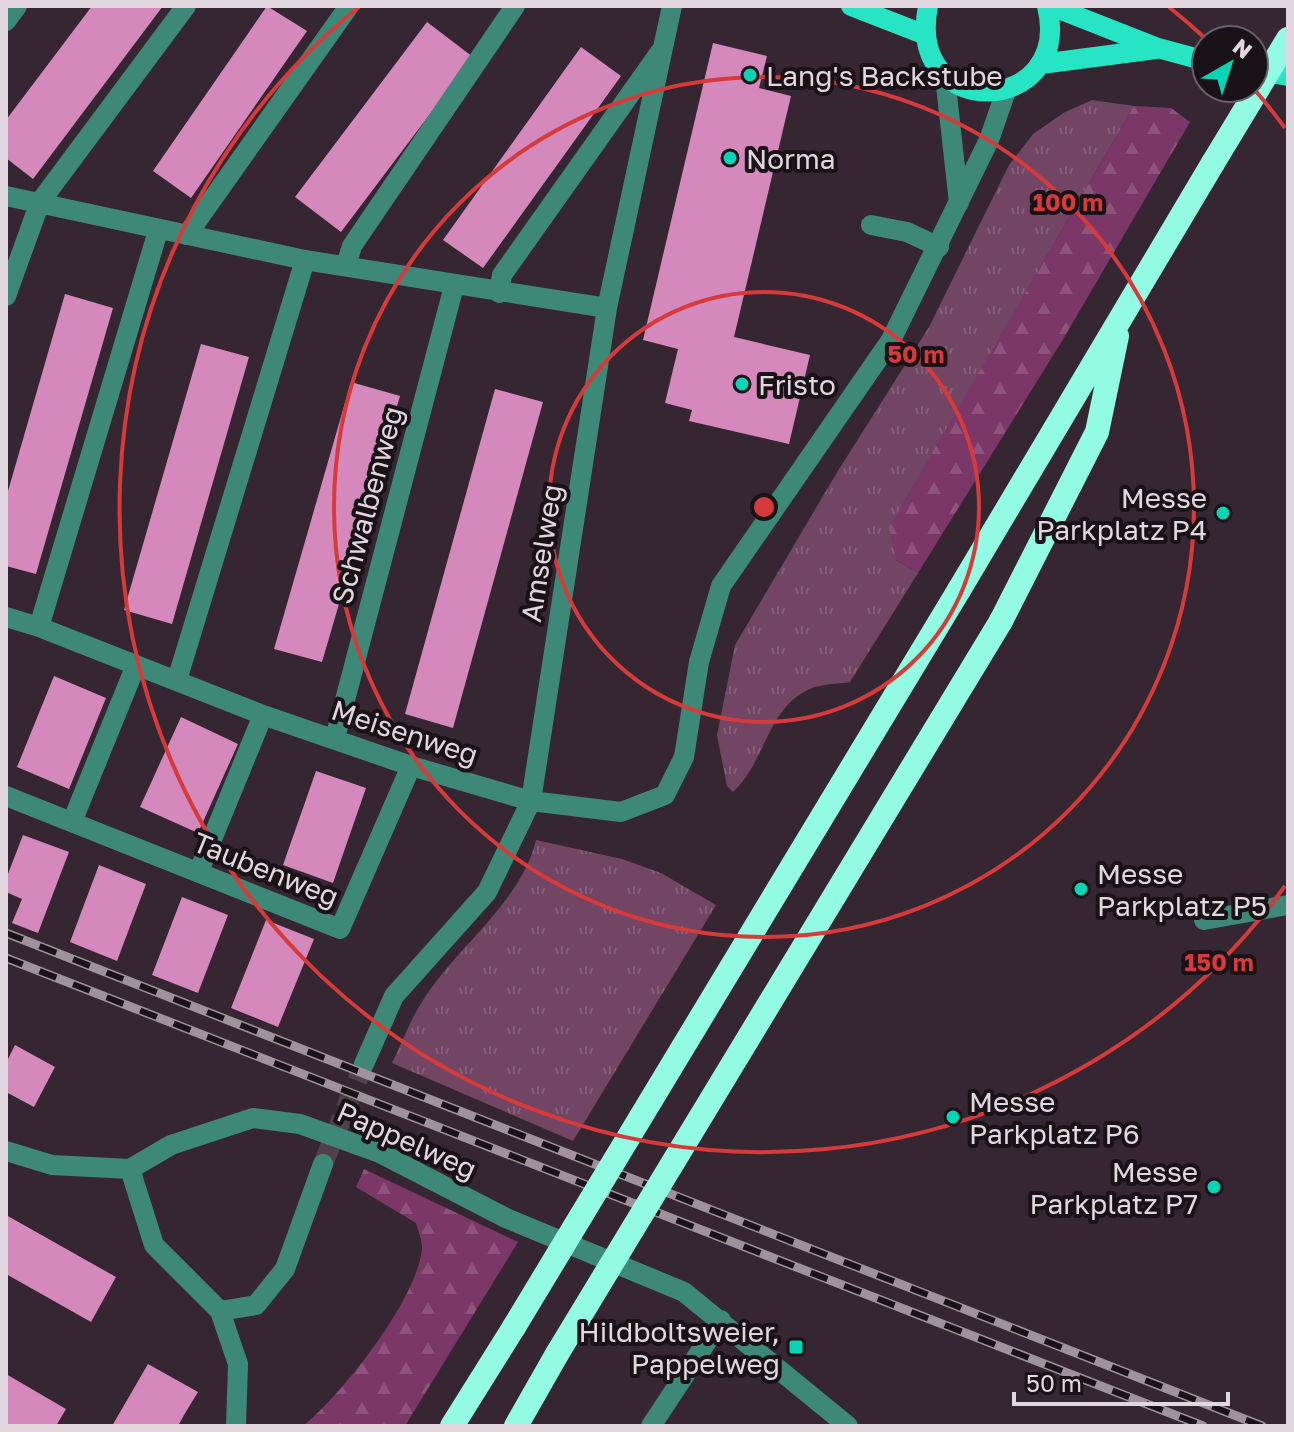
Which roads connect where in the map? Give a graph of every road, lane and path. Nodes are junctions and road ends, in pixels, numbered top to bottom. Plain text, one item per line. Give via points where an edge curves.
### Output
1 (17, 6) edge
2 (186, 6) edge
3 (349, 6) edge
4 (515, 6) edge
5 (672, 6) edge
6 (851, 6) edge
7 (928, 6) edge
8 (1049, 6) edge
9 (6, 21) edge
10 (923, 34) junction
11 (1288, 39) edge
12 (665, 46) junction
13 (1158, 48) junction
14 (1190, 57) edge
15 (1041, 64) junction
16 (945, 77) junction
17 (1006, 91) junction
18 (6, 196) edge
19 (40, 202) junction
20 (959, 203) junction
21 (871, 225) dead end
22 (158, 231) junction
23 (187, 235) junction
24 (939, 247) junction
25 (305, 260) junction
26 (346, 265) junction
27 (454, 286) junction
28 (499, 293) junction
29 (6, 296) edge
30 (607, 308) junction
31 (1122, 314) junction
32 (6, 617) edge
33 (39, 627) junction
34 (136, 665) junction
35 (177, 680) junction
36 (263, 715) junction
37 (335, 738) junction
38 (411, 766) junction
39 (6, 796) edge
40 (531, 801) junction
41 (72, 822) junction
42 (199, 871) junction
43 (1288, 905) edge
44 (1204, 920) dead end
45 (364, 1064) tunnel mouth
46 (6, 1151) edge
47 (323, 1164) tunnel mouth
48 (130, 1169) junction
49 (220, 1311) junction
50 (721, 1320) junction
51 (236, 1426) edge
52 (452, 1426) edge
53 (516, 1426) edge
54 (651, 1426) edge
55 (848, 1426) edge

1 - 9 street
2 - 19 street
3 - 23 street
4 - 26 street via 352,246
5 - 12 street, Amselweg
6 - 10 main road
7 - 10 main road
8 - 13 main road
8 - 15 main road via 1049,45
10 - 16 main road
11 - 31 highway, bridge
12 - 28 street via 502,275
12 - 30 street, Amselweg
13 - 14 main road
13 - 15 main road
15 - 17 main road
16 - 17 main road via 974,91
16 - 20 street
17 - 20 street, Meisenweg
18 - 19 street
19 - 22 street
19 - 29 street
20 - 24 street, Meisenweg
21 - 24 street via 907,232
22 - 23 street
22 - 33 street
23 - 25 street
24 - 40 street, Meisenweg via 891,340 721,586 699,662 684,757 665,795 621,812
25 - 26 street
25 - 35 street
26 - 27 street
27 - 28 street
27 - 37 street, Schwalbenweg
28 - 30 street
30 - 40 street, Amselweg
31 - 52 highway, bridge
31 - 53 highway, bridge via 1097,432 1001,621
32 - 33 street, Meisenweg
33 - 34 street, Meisenweg
34 - 35 street, Meisenweg
34 - 41 street
35 - 36 street, Meisenweg
36 - 37 street, Meisenweg
36 - 42 street
37 - 38 street, Meisenweg
38 - 40 street, Meisenweg
38 - 42 street, Taubenweg via 340,929
39 - 41 street, Taubenweg
40 - 45 street, Amselweg via 487,892 394,996
41 - 42 street, Taubenweg
43 - 44 street
46 - 48 street via 52,1165
47 - 49 street via 285,1269 256,1305
48 - 49 street via 154,1245
48 - 50 street, Pappelweg via 171,1145 253,1118 300,1124 380,1153 506,1218 684,1292
49 - 51 street via 238,1364
50 - 54 street
50 - 55 street, Pappelweg

